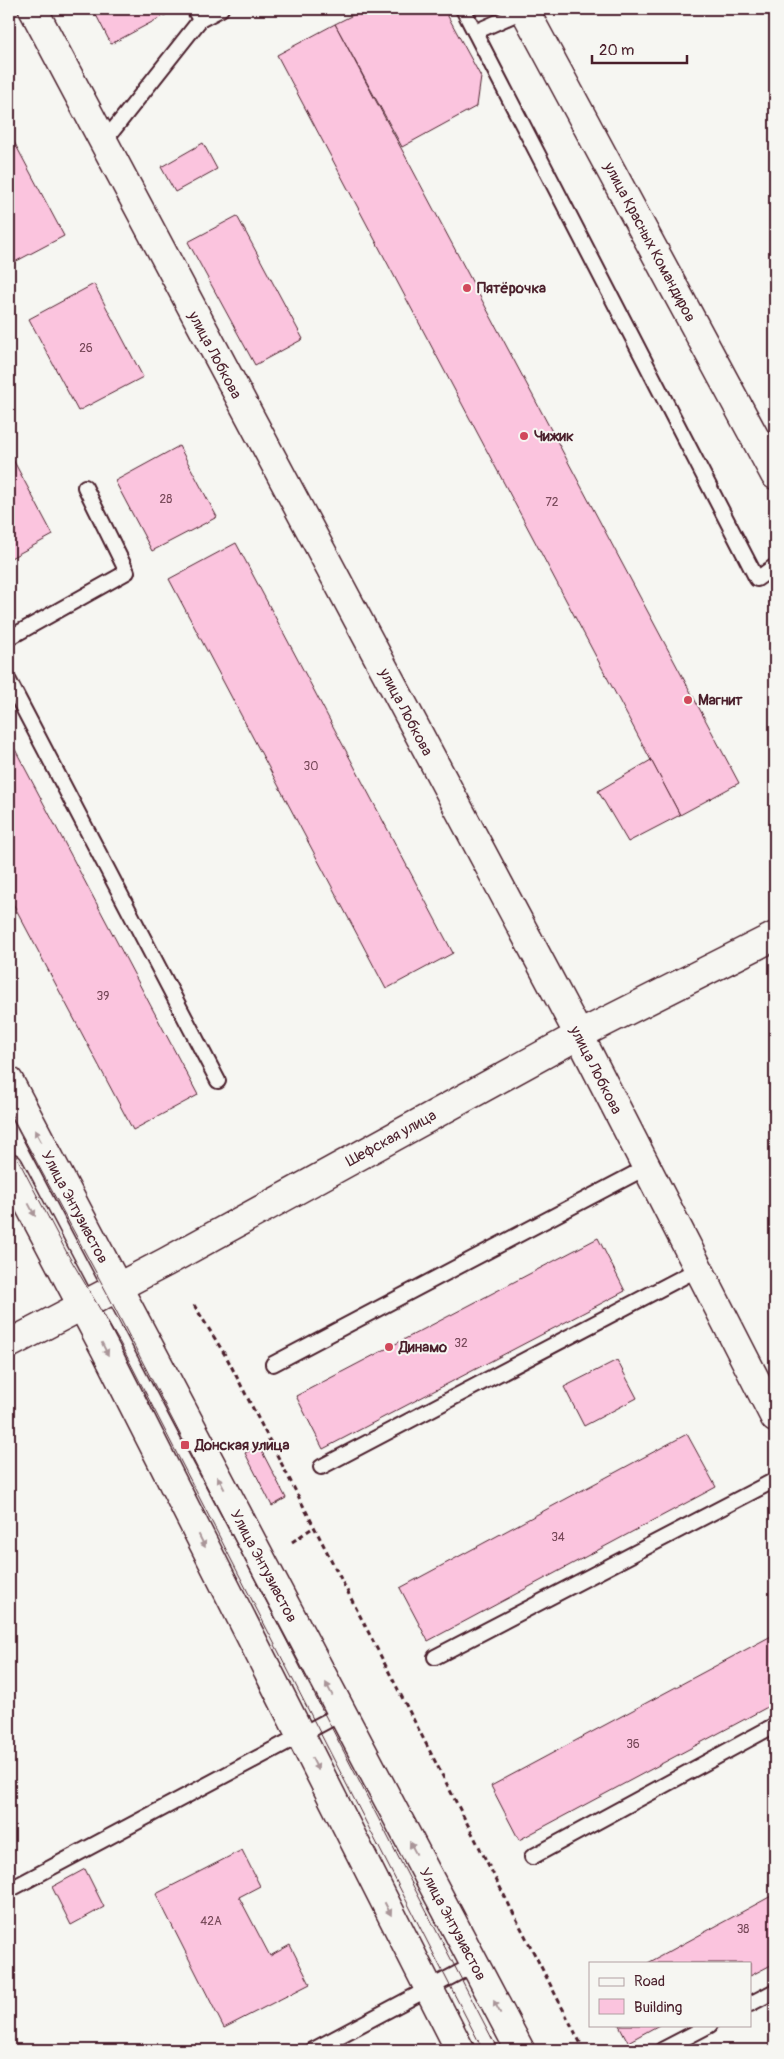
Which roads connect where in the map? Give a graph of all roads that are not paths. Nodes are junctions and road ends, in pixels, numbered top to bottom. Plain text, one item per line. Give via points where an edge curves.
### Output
1 (33, 9) edge
2 (221, 9) edge
3 (463, 9) edge
4 (524, 10) edge
5 (197, 14) edge
6 (475, 32) junction
7 (103, 143) junction
8 (775, 475) edge
9 (84, 488) dead end
10 (775, 566) edge
11 (9, 638) edge
12 (9, 681) edge
13 (775, 936) edge
14 (579, 1035) junction
15 (9, 1081) edge
16 (218, 1081) dead end
17 (647, 1167) junction
18 (9, 1168) edge
19 (700, 1268) junction
20 (118, 1287) junction
21 (83, 1305) junction
22 (9, 1344) edge
23 (273, 1364) dead end
24 (775, 1418) edge
25 (321, 1467) dead end
26 (775, 1480) edge
27 (435, 1657) dead end
28 (342, 1713) junction
29 (775, 1725) edge
30 (300, 1734) junction
31 (532, 1856) dead end
32 (9, 1890) edge
33 (475, 1964) junction
34 (429, 1989) junction
35 (775, 1991) edge
36 (752, 2003) edge
37 (708, 2026) edge
38 (313, 2050) edge
39 (460, 2050) edge
40 (520, 2050) edge
41 (662, 2050) edge

1 - 7 street, улица Лобкова
2 - 5 lane
3 - 6 lane
4 - 6 lane
4 - 8 street, улица Красных Командиров
5 - 7 lane
6 - 10 lane via 757,579
7 - 14 street, улица Лобкова
9 - 11 lane via 127,572
12 - 16 lane
13 - 14 street, Шефская улица
14 - 17 street, улица Лобкова
14 - 20 street, Шефская улица
20 -> 15 street, Улица Энтузиастов
17 - 19 street, улица Лобкова
17 - 23 lane
18 -> 21 street
19 - 24 street, улица Лобкова
19 - 25 lane
20 - 21 street, Шефская улица
28 -> 20 street, Улица Энтузиастов
21 - 22 street, Шефская улица
21 -> 30 street
26 - 27 lane
28 - 30 lane
33 -> 28 street, Улица Энтузиастов
29 - 31 lane
30 - 32 lane
30 -> 34 street
33 - 34 lane
40 -> 33 street, Улица Энтузиастов
34 - 38 lane
34 - 39 street
35 - 36 lane
37 - 41 lane

